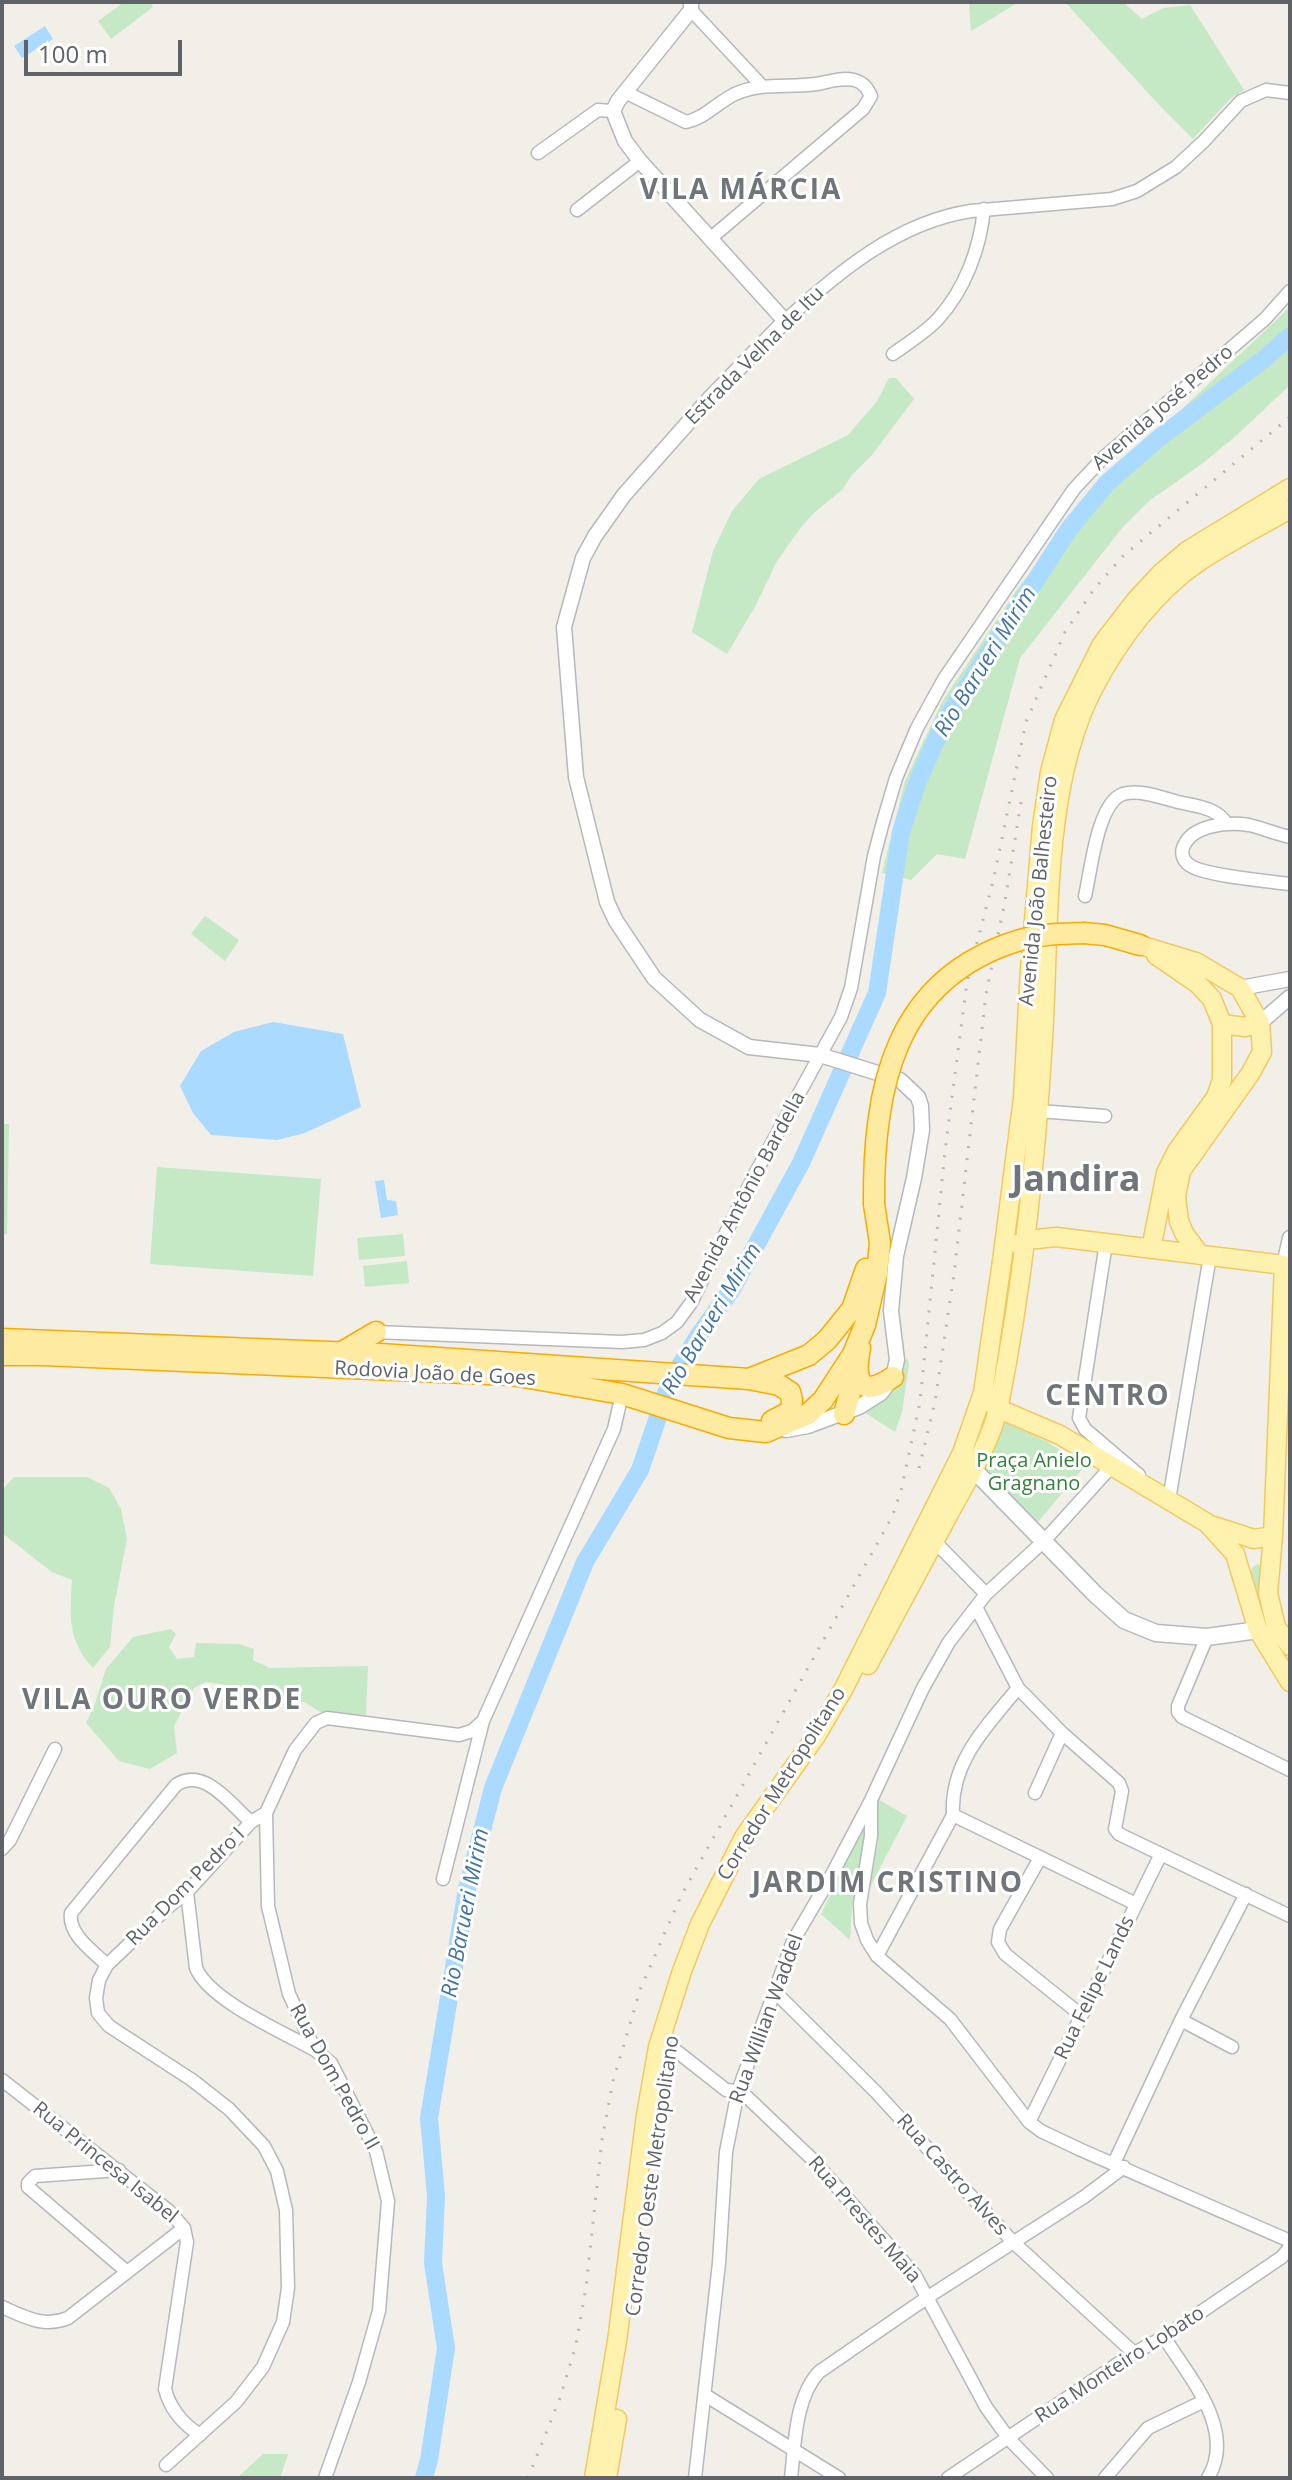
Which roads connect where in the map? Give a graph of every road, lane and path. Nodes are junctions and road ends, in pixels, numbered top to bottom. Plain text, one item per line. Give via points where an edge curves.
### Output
1 (691, 6) edge
2 (762, 86) junction
3 (625, 92) junction
4 (1290, 93) edge
5 (613, 111) junction
6 (538, 153) dead end
7 (640, 161) junction
8 (984, 209) junction
9 (577, 210) dead end
10 (711, 238) junction
11 (1290, 291) edge
12 (785, 321) junction
13 (893, 354) dead end
14 (1290, 488) edge
15 (1290, 509) edge
16 (1227, 824) junction
17 (1290, 837) edge
18 (1290, 884) edge
19 (1085, 896) dead end
20 (1140, 945) junction
21 (1290, 979) edge
22 (1240, 988) junction
23 (1290, 997) edge
24 (1212, 999) junction
25 (1260, 1023) junction
26 (1222, 1024) junction
27 (825, 1056) junction
28 (1038, 1111) junction
29 (1105, 1116) dead end
30 (875, 1213) junction
31 (1030, 1216) junction
32 (1056, 1237) junction
33 (1290, 1238) edge
34 (1027, 1240) junction
35 (1106, 1243) junction
36 (1151, 1249) junction
37 (1205, 1255) junction
38 (1002, 1261) junction
39 (1284, 1265) junction
40 (1286, 1305) edge
41 (865, 1325) junction
42 (382, 1332) junction
43 (2, 1339) edge
44 (341, 1353) junction
45 (380, 1354) junction
46 (2, 1355) edge
47 (645, 1371) junction
48 (856, 1371) junction
49 (893, 1377) junction
50 (749, 1379) junction
51 (983, 1393) junction
52 (631, 1397) junction
53 (999, 1409) junction
54 (844, 1414) junction
55 (756, 1431) junction
56 (1111, 1467) junction
57 (973, 1469) junction
58 (1169, 1500) junction
59 (1207, 1523) junction
60 (1273, 1536) junction
61 (1044, 1541) junction
62 (940, 1547) dead end
63 (1241, 1568) junction
64 (1269, 1568) junction
65 (986, 1594) junction
66 (976, 1607) junction
67 (1275, 1628) edge
68 (1207, 1637) junction
69 (1290, 1646) edge
70 (1290, 1682) edge
71 (1018, 1688) junction
72 (483, 1721) junction
73 (1062, 1733) junction
74 (55, 1749) dead end
75 (1290, 1770) edge
76 (1035, 1793) dead end
77 (871, 1800) junction
78 (266, 1813) junction
79 (953, 1815) junction
80 (251, 1822) junction
81 (2, 1849) edge
82 (1161, 1854) junction
83 (1040, 1858) junction
84 (443, 1879) dead end
85 (187, 1892) junction
86 (1246, 1894) junction
87 (1136, 1904) junction
88 (1290, 1916) edge
89 (877, 1956) junction
90 (107, 1965) junction
91 (682, 1971) junction
92 (775, 1992) junction
93 (1081, 2015) junction
94 (1181, 2020) junction
95 (670, 2046) junction
96 (1232, 2047) dead end
97 (315, 2050) junction
98 (3, 2081) edge
99 (738, 2091) junction
100 (1029, 2122) junction
101 (1119, 2165) junction
102 (119, 2170) junction
103 (184, 2228) junction
104 (1290, 2241) edge
105 (1013, 2242) junction
106 (1290, 2247) edge
107 (126, 2271) junction
108 (928, 2297) junction
109 (2, 2307) edge
110 (1164, 2337) junction
111 (1134, 2353) junction
112 (705, 2395) junction
113 (1204, 2401) junction
114 (200, 2435) junction
115 (1009, 2439) junction
116 (794, 2450) junction
117 (166, 2465) dead end
118 (325, 2478) edge
119 (594, 2478) edge
120 (607, 2478) edge
121 (695, 2478) edge
122 (791, 2478) edge
123 (839, 2478) edge
124 (948, 2478) edge
125 (1047, 2478) edge
126 (1105, 2478) edge
127 (1208, 2478) edge

1 - 2 street
1 - 3 street
2 - 3 street via 686,122
2 - 10 street via 840,78 856,80 871,96
3 - 5 street
4 - 8 street, Estrada Velha de Itu via 1266,90 1241,101 1176,167 1137,191 1112,199
5 - 6 street via 598,110
5 - 7 street
7 - 9 street
7 - 10 street
8 - 12 street, Estrada Velha de Itu via 953,213 887,243 832,279
8 - 13 street via 982,234 956,295 937,320
10 - 12 street
11 - 27 street, Avenida José Pedro via 1082,480 944,679 896,778 874,856 851,988
12 - 27 street, Estrada Velha de Itu via 624,495 583,558 564,627 576,777 607,902 632,947 654,978 700,1020 749,1047
14 - 38 main road, Avenida João Balhesteiro via 1187,551 1161,573 1102,644 1064,720 1042,826 1023,1098
15 - 28 main road, Avenida João Balhesteiro via 1199,562 1162,593 1118,647 1074,731 1054,835
16 - 17 street
16 - 18 street via 1188,840 1182,856 1187,864 1207,872
16 - 19 street via 1205,808 1125,793 1103,814
20 - 22 main road via 1196,962
20 - 24 main road
20 - 30 highway, bridge via 1084,933 1020,940 992,950 943,983 915,1015 893,1054 882,1090
21 - 22 street
22 - 24 main road
22 - 25 main road
23 - 25 street
24 - 26 main road
25 - 26 main road
25 - 37 main road via 1262,1052 1181,1171 1179,1221
26 - 36 main road via 1222,1080 1166,1173
27 - 42 street, Avenida Antônio Bardella via 755,1174 691,1303 662,1333 622,1342
27 - 49 street, Estrada Velha de Itu via 900,1080 921,1106 922,1130 896,1256
28 - 29 street
28 - 31 main road, Avenida João Balhesteiro
30 - 41 highway via 880,1243
30 - 50 highway via 863,1283 842,1324 809,1355
31 - 32 main road
31 - 34 main road, Avenida João Balhesteiro
32 - 34 main road
32 - 35 main road
33 - 39 street
34 - 38 main road
34 - 53 main road, Avenida João Balhesteiro
35 - 36 main road
35 - 58 street via 1079,1418 1085,1429
36 - 37 main road
37 - 39 main road
37 - 58 street
38 - 51 main road, Avenida João Balhesteiro
39 - 40 main road
40 - 60 main road
41 - 48 highway
41 - 55 highway via 823,1400 808,1414
42 - 44 highway
42 - 45 highway
43 - 44 highway, Rodovia João de Goes
44 - 45 highway, Rodovia João de Goes
45 - 47 highway, Rodovia João de Goes
46 - 52 highway, Rodovia João de Goes via 512,1375
47 - 50 highway, Rodovia João de Goes
47 - 52 highway via 624,1384
48 - 49 highway via 865,1386 879,1387
48 - 54 highway
49 - 54 street via 871,1401
50 - 55 highway via 779,1385 792,1400 791,1411
51 - 53 main road
51 - 91 main road, Corredor Metropolitano via 962,1453 844,1688 744,1837
52 - 55 highway, Rodovia João de Goes via 729,1428
52 - 72 street
53 - 56 main road via 1060,1435
53 - 57 main road, Corredor Oeste Metropolitano
54 - 55 street via 808,1426
56 - 58 main road
56 - 61 street, Rua Willian Waddel
57 - 61 main road
57 - 95 main road, Corredor Oeste Metropolitano via 831,1734 746,1854 715,1919
58 - 59 main road
59 - 60 main road via 1254,1539
59 - 63 main road
60 - 64 main road
61 - 65 street, Rua Willian Waddel
61 - 68 main road via 1124,1620 1156,1633
62 - 65 street
63 - 64 main road via 1256,1559
63 - 67 main road
64 - 67 main road
65 - 66 street, Rua Willian Waddel
66 - 71 street
66 - 77 street, Rua Willian Waddel via 937,1660
67 - 68 main road
67 - 69 main road
67 - 70 main road
68 - 75 street via 1178,1712
71 - 73 street
71 - 79 street via 957,1772
72 - 78 street via 459,1735 327,1718 316,1723 295,1750
72 - 84 street
73 - 76 street
73 - 82 street via 1119,1783 1119,1834
74 - 81 street
77 - 89 street via 860,1904 861,1923
77 - 92 street, Rua Willian Waddel via 793,1941
78 - 80 street, Rua Dom Pedro I
78 - 97 street, Rua Dom Pedro II via 268,1906 289,1994
79 - 83 street
79 - 89 street
80 - 85 street, Rua Dom Pedro I
80 - 90 street via 199,1779 176,1785 71,1913 76,1933
82 - 86 street
82 - 87 street, Rua Felipe Lands
83 - 87 street
83 - 93 street via 1000,1929 998,1942 1005,1954
85 - 90 street, Rua Dom Pedro I
85 - 97 street via 201,1979 217,1995
86 - 88 street
86 - 94 street
87 - 93 street, Rua Felipe Lands
89 - 100 street via 950,2019
90 - 114 street via 99,1980 98,2013 248,2127 277,2171 286,2210 288,2288 283,2322 250,2385
91 - 95 main road via 669,2026
91 - 119 main road, Corredor Metropolitano via 656,2061
92 - 99 street, Rua Willian Waddel
92 - 105 street, Rua Castro Alves via 876,2092
93 - 100 street, Rua Felipe Lands
94 - 96 street
94 - 101 street
95 - 99 street, Rua Prestes Maia via 726,2090
95 - 120 main road, Corredor Oeste Metropolitano
97 - 118 street, Rua Dom Pedro II via 331,2063 362,2122 376,2151 388,2201 379,2311
98 - 102 street, Rua Princesa Isabel
99 - 108 street, Rua Prestes Maia via 812,2159 901,2258
99 - 112 street, Rua Willian Waddel via 726,2152
100 - 101 street
101 - 104 street
101 - 105 street via 1084,2197
102 - 103 street, Rua Princesa Isabel
102 - 107 street via 35,2176 28,2187
103 - 107 street
103 - 114 street, Rua Princesa Isabel via 187,2242 165,2389 169,2404
105 - 108 street
105 - 111 street, Rua Castro Alves
106 - 110 street, Rua Monteiro Lobato
107 - 109 street via 56,2323
108 - 115 street, Rua Prestes Maia via 986,2407
108 - 116 street via 808,2383
110 - 111 street, Rua Monteiro Lobato
110 - 113 street
111 - 115 street, Rua Monteiro Lobato
112 - 116 street
112 - 121 street, Rua Willian Waddel
113 - 126 street via 1148,2428
113 - 127 street via 1219,2441 1218,2459
114 - 117 street
115 - 124 street, Rua Monteiro Lobato
115 - 125 street, Rua Prestes Maia
116 - 122 street
116 - 123 street

